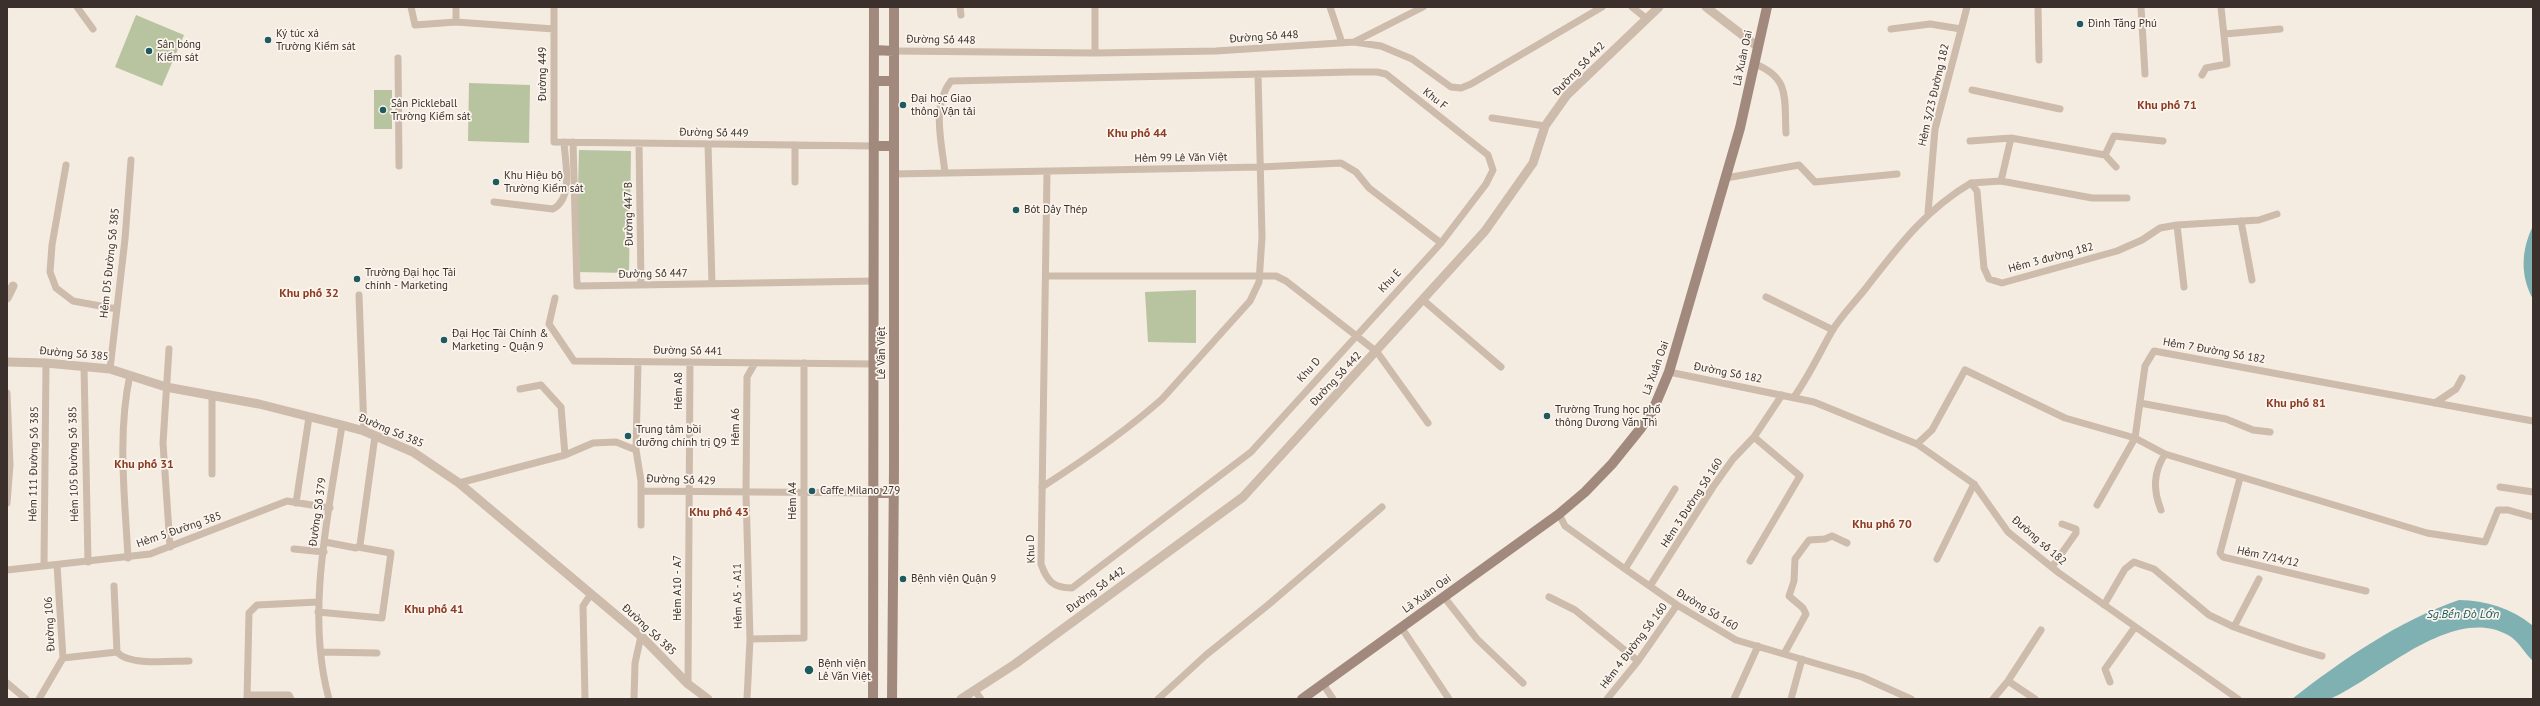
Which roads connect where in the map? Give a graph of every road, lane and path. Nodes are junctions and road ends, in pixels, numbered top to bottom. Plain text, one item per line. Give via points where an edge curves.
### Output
1 (77, 7) edge
2 (411, 7) edge
3 (456, 7) edge
4 (554, 7) edge
5 (874, 7) edge
6 (894, 7) edge
7 (960, 7) edge
8 (1095, 7) edge
9 (1330, 7) edge
10 (1423, 7) edge
11 (1602, 7) edge
12 (1632, 7) edge
13 (1659, 7) edge
14 (1706, 7) edge
15 (1767, 7) edge
16 (1967, 7) edge
17 (2038, 7) edge
18 (2141, 7) edge
19 (2221, 7) edge
20 (961, 15) dead end
21 (1647, 19) junction
22 (456, 22) junction
23 (554, 28) junction
24 (92, 29) dead end
25 (1891, 29) dead end
26 (1961, 29) junction
27 (2280, 29) dead end
28 (2225, 34) junction
29 (1354, 42) junction
30 (1342, 43) junction
31 (1758, 47) junction
32 (874, 50) junction
33 (894, 51) junction
34 (1095, 53) junction
35 (398, 58) dead end
36 (2039, 60) dead end
37 (1755, 64) junction
38 (1258, 74) junction
39 (2146, 74) dead end
40 (2202, 75) dead end
41 (874, 81) junction
42 (894, 81) junction
43 (1972, 90) dead end
44 (2060, 109) dead end
45 (1492, 118) dead end
46 (1546, 126) junction
47 (1786, 133) dead end
48 (2011, 138) junction
49 (1970, 141) dead end
50 (2163, 141) dead end
51 (554, 142) joint
52 (564, 142) junction
53 (573, 142) junction
54 (639, 143) junction
55 (708, 144) junction
56 (795, 145) junction
57 (874, 146) junction
58 (894, 146) junction
59 (2105, 155) junction
60 (131, 160) dead end
61 (66, 165) dead end
62 (398, 166) dead end
63 (1261, 167) junction
64 (2116, 167) dead end
65 (1047, 172) junction
66 (945, 173) junction
67 (894, 174) junction
68 (1898, 174) dead end
69 (1726, 178) junction
70 (2001, 181) junction
71 (795, 182) dead end
72 (1971, 183) junction
73 (2127, 198) dead end
74 (494, 202) dead end
75 (1928, 213) junction
76 (2277, 214) dead end
77 (2241, 221) junction
78 (2177, 224) junction
79 (1441, 243) junction
80 (1046, 276) junction
81 (1259, 277) junction
82 (2252, 280) dead end
83 (874, 281) junction
84 (712, 284) junction
85 (641, 285) junction
86 (13, 286) dead end
87 (2184, 287) dead end
88 (359, 295) dead end
89 (1766, 297) dead end
90 (7, 298) edge
91 (555, 298) dead end
92 (1423, 300) junction
93 (117, 309) junction
94 (1833, 330) junction
95 (1355, 335) junction
96 (169, 349) dead end
97 (1377, 352) junction
98 (7, 362) edge
99 (638, 362) junction
100 (690, 362) junction
101 (46, 363) junction
102 (755, 363) junction
103 (804, 364) junction
104 (874, 364) junction
105 (84, 366) junction
106 (1501, 367) dead end
107 (110, 368) junction
108 (1670, 372) junction
109 (130, 376) junction
110 (2462, 378) dead end
111 (166, 387) junction
112 (520, 389) dead end
113 (7, 393) edge
114 (1782, 395) junction
115 (212, 396) junction
116 (1794, 397) junction
117 (2140, 403) junction
118 (2435, 403) junction
119 (309, 417) junction
120 (2533, 421) edge
121 (1428, 422) dead end
122 (342, 425) junction
123 (364, 431) junction
124 (2270, 432) dead end
125 (375, 436) junction
126 (1754, 437) junction
127 (2135, 438) junction
128 (1917, 444) junction
129 (636, 450) junction
130 (2165, 454) junction
131 (565, 455) junction
132 (212, 474) dead end
133 (2240, 478) junction
134 (459, 482) junction
135 (1974, 484) junction
136 (2500, 486) dead end
137 (1042, 487) junction
138 (1676, 489) dead end
139 (641, 491) junction
140 (690, 492) junction
141 (2533, 492) edge
142 (746, 493) junction
143 (804, 493) junction
144 (874, 493) junction
145 (894, 494) junction
146 (7, 503) edge
147 (296, 503) junction
148 (2096, 505) dead end
149 (1382, 507) dead end
150 (330, 508) junction
151 (2162, 510) dead end
152 (1559, 514) junction
153 (2533, 517) edge
154 (2062, 524) dead end
155 (641, 525) dead end
156 (326, 542) junction
157 (1847, 543) dead end
158 (170, 547) junction
159 (358, 547) junction
160 (294, 549) dead end
161 (324, 552) junction
162 (128, 558) junction
163 (1937, 559) dead end
164 (1750, 561) dead end
165 (88, 562) junction
166 (57, 565) junction
167 (44, 566) junction
168 (2052, 567) junction
169 (1625, 569) junction
170 (7, 570) edge
171 (2259, 579) dead end
172 (114, 586) dead end
173 (1650, 586) junction
174 (2366, 590) dead end
175 (591, 594) junction
176 (1444, 597) junction
177 (1549, 598) dead end
178 (318, 602) junction
179 (2104, 605) junction
180 (1677, 606) junction
181 (318, 612) junction
182 (2135, 626) junction
183 (1401, 627) junction
184 (2234, 627) junction
185 (2041, 630) dead end
186 (641, 636) junction
187 (750, 640) junction
188 (1758, 646) junction
189 (117, 652) junction
190 (322, 652) junction
191 (377, 653) dead end
192 (1784, 654) junction
193 (2322, 656) dead end
194 (63, 658) junction
195 (1802, 659) junction
196 (189, 662) dead end
197 (1638, 662) junction
198 (2008, 681) junction
199 (2110, 682) dead end
200 (7, 683) edge
201 (1523, 683) dead end
202 (688, 684) junction
203 (1323, 684) junction
204 (975, 691) junction
205 (247, 697) edge
206 (26, 699) edge
207 (39, 699) edge
208 (291, 699) edge
209 (329, 699) edge
210 (585, 699) edge
211 (634, 699) edge
212 (708, 699) edge
213 (746, 699) edge
214 (873, 699) edge
215 (892, 699) edge
216 (961, 699) edge
217 (981, 699) edge
218 (1158, 699) edge
219 (1302, 699) edge
220 (1333, 699) edge
221 (1449, 699) edge
222 (1608, 699) edge
223 (1734, 699) edge
224 (1791, 699) edge
225 (1911, 699) edge
226 (1993, 699) edge
227 (2035, 699) edge
228 (2238, 699) edge

1 - 24 street
2 - 22 street via 415,25
3 - 22 street
4 - 23 street, Đường 449
5 - 32 main road, Lê Văn Việt
6 - 33 main road, Lê Văn Việt
7 - 20 street
8 - 34 street
9 - 30 street
10 - 29 street
11 - 29 street, Đường Số 448 via 1461,88 1450,87 1412,59 1381,46
12 - 21 street
13 - 21 street, Đường Số 442
14 - 31 street
15 - 31 main road, Lã Xuân Oai
16 - 26 street, Hẻm 3/23 Đường 182
17 - 36 street
18 - 39 street
19 - 28 street
21 - 46 street, Đường Số 442 via 1567,95
22 - 23 street
23 - 51 street, Đường 449
25 - 26 street via 1930,24
26 - 75 street, Hẻm 3/23 Đường 182 via 1935,129
27 - 28 street
28 - 40 street via 2227,64 2206,68
29 - 30 street, Đường Số 448
30 - 34 street, Đường Số 448 via 1216,51
31 - 37 main road, Lã Xuân Oai
32 - 33 main road
32 - 41 main road, Lê Văn Việt
33 - 34 street, Đường Số 448
33 - 42 main road, Lê Văn Việt
35 - 62 street
37 - 47 street via 1769,69 1784,87
37 - 69 main road, Lã Xuân Oai
38 - 63 street
38 - 66 street, Khu F via 951,81 944,90 939,108
38 - 79 street, Khu F via 1386,74 1488,155 1493,170 1491,177
41 - 42 main road
41 - 57 main road, Lê Văn Việt
42 - 58 main road, Lê Văn Việt
43 - 44 street
45 - 46 street
46 - 92 street, Đường Số 442 via 1533,163 1485,231
48 - 49 street
48 - 59 street
48 - 70 street
50 - 59 street via 2114,136
51 - 52 street, Đường Số 449
52 - 53 street, Đường Số 449
52 - 74 street via 566,195 563,203 553,209
53 - 54 street, Đường Số 449
53 - 85 street, Đường Số 447 via 576,286
54 - 55 street, Đường Số 449
54 - 85 street, Đường 447 B
55 - 56 street, Đường Số 449
55 - 84 street
56 - 57 street, Đường Số 449
56 - 71 street
57 - 58 main road
57 - 83 main road, Lê Văn Việt
58 - 67 main road, Lê Văn Việt
59 - 64 street
60 - 93 street, Hẻm D5 Đường Số 385
61 - 93 street via 52,245 50,272 56,288 73,301
63 - 65 street, Hẻm 99 Lê Văn Việt
63 - 79 street, Hẻm 99 Lê Văn Việt via 1341,163 1356,172 1369,188
63 - 81 street
65 - 66 street, Hẻm 99 Lê Văn Việt
65 - 80 street
66 - 67 street, Hẻm 99 Lê Văn Việt
67 - 145 main road, Lê Văn Việt
68 - 69 street via 1815,182 1798,165
69 - 108 main road, Lã Xuân Oai
70 - 72 street
70 - 73 street via 2092,198
72 - 75 street via 1947,197
72 - 78 street, Hẻm 3 đường 182 via 1977,191 1984,268 1989,279 2002,282 2118,251 2160,228
75 - 94 street
76 - 77 street, Hẻm 3 đường 182 via 2259,220
77 - 78 street, Hẻm 3 đường 182
77 - 82 street
78 - 87 street
79 - 95 street, Khu E
80 - 81 street
80 - 137 street
81 - 95 street via 1276,276 1286,281
81 - 137 street via 1250,301 1162,399 1086,458
83 - 84 street, Đường Số 447
83 - 104 main road, Lê Văn Việt
84 - 85 street, Đường Số 447
86 - 90 street
88 - 123 street
89 - 94 street
91 - 99 street, Đường Số 441 via 549,324 574,361
92 - 97 street, Đường Số 442
92 - 106 street
93 - 107 street, Hẻm D5 Đường Số 385
94 - 116 street via 1810,376
95 - 97 street
95 - 137 street, Khu D via 1244,459 1072,588 1056,587 1049,581 1041,564
96 - 111 street
97 - 121 street
97 - 204 street, Đường Số 442 via 1243,498
98 - 101 street, Đường Số 385
99 - 100 street, Đường Số 441
99 - 129 street, Đường Số 429
100 - 102 street, Đường Số 441
100 - 140 street, Hẻm A8
101 - 105 street, Đường Số 385
101 - 167 street, Hẻm 111 Đường Số 385
102 - 103 street, Đường Số 441
102 - 142 street, Hẻm A6 via 747,377
103 - 104 street, Đường Số 441
103 - 143 street, Hẻm A4
104 - 144 main road, Lê Văn Việt
105 - 107 street, Đường Số 385
105 - 165 street, Hẻm 105 Đường Số 385
107 - 109 street, Đường Số 385
108 - 114 street, Đường Số 182
108 - 152 main road, Lã Xuân Oai via 1653,410 1641,428 1612,464
109 - 111 street, Đường Số 385
109 - 162 street via 125,406 124,477
110 - 118 street via 2456,389
111 - 115 street, Đường Số 385
111 - 158 street via 163,443
112 - 131 street via 541,385 561,407
113 - 146 street via 10,465
114 - 116 street, Đường số 182
114 - 126 street, Hẻm 3 Đường Số 160
115 - 119 street, Đường Số 385
115 - 132 street
116 - 128 street, Đường số 182 via 1814,402
117 - 118 street, Hẻm 7 Đường Số 182 via 2145,366 2154,351
117 - 124 street via 2226,419 2253,430
117 - 127 street, Hẻm 7 Đường Số 182
118 - 120 street, Hẻm 7 Đường Số 182
119 - 122 street, Đường Số 385
119 - 147 street
122 - 123 street, Đường Số 385
122 - 150 street, Đường Số 379
123 - 125 street, Đường Số 385
125 - 134 street, Đường Số 385 via 413,452
125 - 159 street
126 - 164 street via 1800,476
126 - 173 street, Hẻm 3 Đường Số 160 via 1733,459 1713,487
127 - 128 street via 2065,418 1965,370 1932,430
127 - 130 street
127 - 148 street
128 - 135 street, Đường số 182
129 - 131 street via 616,442 593,443
129 - 139 street, Đường Số 429
130 - 133 street
130 - 151 street via 2156,473 2154,493
131 - 134 street
133 - 153 street via 2427,533 2485,542 2498,510
133 - 174 street, Hẻm 7/14/12 via 2220,553 2223,557
134 - 175 street, Đường Số 385
135 - 163 street
135 - 168 street, Đường số 182 via 2008,532
136 - 141 street
138 - 169 street
139 - 140 street, Đường Số 429
139 - 155 street
140 - 142 street, Đường Số 429
140 - 202 street, Hẻm A10 - A7
142 - 143 street, Đường Số 429
142 - 187 street, Hẻm A5 - A11
143 - 144 street, Đường Số 429
143 - 187 street, Hẻm A4 via 804,638
144 - 145 main road
144 - 214 main road, Lê Văn Việt
145 - 215 main road, Lê Văn Việt
147 - 150 street, Hẻm 5 Đường 385
147 - 158 street, Hẻm 5 Đường 385 via 287,501
149 - 218 street via 1200,659
150 - 156 street, Đường Số 379
152 - 169 street, Đường Số 160 via 1565,526
152 - 176 main road, Lã Xuân Oai
154 - 168 street via 2076,529 2076,533
156 - 159 street
156 - 161 street, Đường Số 379
157 - 192 street via 1832,536 1809,540 1795,559 1794,581 1789,596 1806,614
158 - 162 street, Hẻm 5 Đường 385
159 - 181 street via 391,553 382,618
160 - 161 street
161 - 178 street, Đường Số 379
162 - 165 street, Hẻm 5 Đường 385
165 - 166 street, Hẻm 5 Đường 385
166 - 167 street, Hẻm 5 Đường 385
166 - 194 street, Đường 106
167 - 170 street, Hẻm 5 Đường 385
168 - 179 street, Đường số 182
169 - 173 street, Đường Số 160
171 - 184 street
172 - 189 street
173 - 180 street, Đường Số 160
175 - 186 street, Đường Số 385
175 - 210 street via 583,606
176 - 183 main road, Lã Xuân Oai
176 - 201 street via 1477,640
177 - 197 street via 1575,610
178 - 181 street, Đường Số 379
178 - 205 street via 257,605 252,608 249,613
179 - 182 street, Đường số 182
179 - 184 street via 2125,569 2134,562 2154,569 2209,615
180 - 188 street, Đường Số 160 via 1736,640
180 - 197 street, Hẻm 4 Đường Số 160
181 - 190 street, Đường Số 379
182 - 199 street via 2105,669
182 - 228 street, Đường số 182
183 - 203 main road, Lã Xuân Oai
183 - 221 street
184 - 193 street via 2274,643 2284,643
185 - 198 street
186 - 202 street, Đường Số 385
186 - 211 street via 635,663
187 - 213 street, Hẻm A5 - A11
188 - 192 street, Đường Số 160
188 - 223 street
189 - 194 street
189 - 196 street via 122,658 134,661
190 - 191 street
190 - 209 street, Đường Số 379
192 - 195 street, Đường Số 160
194 - 207 street, Đường 106
195 - 224 street
195 - 225 street, Đường Số 160 via 1862,677
197 - 222 street, Hẻm 4 Đường Số 160
198 - 226 street
198 - 227 street
200 - 206 street
202 - 212 street, Đường Số 385
203 - 219 main road, Lã Xuân Oai
203 - 220 street
204 - 216 street, Đường Số 442
204 - 217 street
205 - 208 street via 289,695

